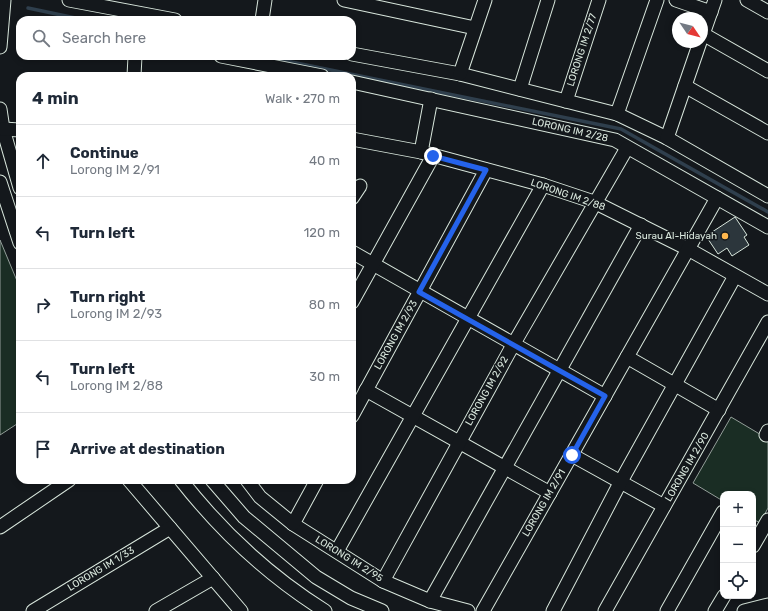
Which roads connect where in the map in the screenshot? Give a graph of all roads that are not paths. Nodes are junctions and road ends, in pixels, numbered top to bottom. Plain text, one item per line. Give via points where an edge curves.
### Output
1 (4, 0) edge
2 (69, 0) edge
3 (266, 0) edge
4 (344, 0) edge
5 (485, 0) edge
6 (548, 0) edge
7 (599, 0) edge
8 (657, 0) edge
9 (676, 0) edge
10 (748, 0) edge
11 (713, 6) edge
12 (768, 12) edge
13 (153, 16) edge
14 (263, 16) edge
15 (708, 21) edge
16 (476, 28) junction
17 (708, 41) edge
18 (0, 47) edge
19 (698, 48) edge
20 (356, 55) edge
21 (135, 60) edge
22 (234, 60) edge
23 (268, 70) edge
24 (768, 71) edge
25 (134, 72) edge
26 (286, 72) edge
27 (460, 74) junction
28 (356, 83) edge
29 (685, 86) junction
30 (520, 89) junction
31 (431, 99) junction
32 (566, 101) junction
33 (0, 109) edge
34 (617, 114) junction
35 (3, 129) junction
36 (16, 130) edge
37 (768, 133) edge
38 (667, 138) junction
39 (356, 140) edge
40 (627, 148) junction
41 (421, 152) junction
42 (433, 156) junction
43 (486, 170) junction
44 (16, 174) edge
45 (0, 182) edge
46 (543, 185) junction
47 (360, 186) dead end
48 (356, 192) edge
49 (768, 196) edge
50 (717, 198) junction
51 (594, 202) junction
52 (641, 225) junction
53 (768, 227) edge
54 (16, 231) edge
55 (688, 249) junction
56 (356, 254) edge
57 (373, 265) junction
58 (735, 276) junction
59 (766, 290) edge
60 (419, 292) junction
61 (356, 295) edge
62 (468, 319) junction
63 (768, 322) edge
64 (513, 345) junction
65 (627, 358) junction
66 (559, 371) junction
67 (675, 385) junction
68 (366, 390) junction
69 (605, 396) junction
70 (356, 409) edge
71 (719, 410) junction
72 (413, 416) junction
73 (459, 442) junction
74 (572, 455) junction
75 (505, 468) junction
76 (620, 483) junction
77 (63, 484) edge
78 (132, 484) edge
79 (184, 484) edge
80 (215, 484) edge
81 (250, 484) edge
82 (315, 484) edge
83 (550, 493) junction
84 (664, 506) junction
85 (720, 517) edge
86 (768, 520) edge
87 (293, 524) junction
88 (0, 527) edge
89 (170, 528) junction
90 (756, 541) edge
91 (337, 552) junction
92 (213, 578) junction
93 (383, 581) junction
94 (722, 599) edge
95 (430, 601) junction
96 (768, 605) edge
97 (40, 609) edge
98 (156, 611) edge
99 (240, 611) edge
100 (325, 611) edge
101 (382, 611) edge
102 (468, 611) edge
103 (483, 611) edge
104 (553, 611) edge
105 (605, 611) edge
106 (667, 611) edge
107 (715, 611) edge
108 (744, 611) edge

1 - 18 street
2 - 13 street
3 - 14 street
4 - 16 street
5 - 16 street
6 - 30 street
7 - 32 street, LORONG IM 2/77
8 - 34 street
9 - 11 street
10 - 12 street
11 - 15 street
16 - 27 street
17 - 24 street
19 - 29 street
20 - 27 street
21 - 25 street
22 - 23 street
23 - 26 street
27 - 30 street
28 - 31 street, LORONG IM 2/28
29 - 37 street
29 - 38 street
30 - 32 street
31 - 40 street, LORONG IM 2/28 via 615,140
31 - 41 street
32 - 34 street
33 - 35 street
34 - 38 street
35 - 36 street
35 - 44 street
38 - 49 street
39 - 41 street, LORONG IM 2/88
40 - 50 street, LORONG IM 2/28
40 - 51 street, LORONG IM 2/92
41 - 42 street, LORONG IM 2/88
42 - 43 street, LORONG IM 2/88
42 - 57 street
43 - 46 street, LORONG IM 2/88
43 - 60 street, LORONG IM 2/93
45 - 54 street
46 - 51 street, LORONG IM 2/88
46 - 62 street
47 - 48 street
50 - 53 street, LORONG IM 2/28
50 - 55 street, LORONG IM 2/91
51 - 52 street, LORONG IM 2/88
51 - 64 street, LORONG IM 2/92
52 - 55 street, LORONG IM 2/88
52 - 66 street
55 - 58 street, LORONG IM 2/88
55 - 65 street, LORONG IM 2/91
56 - 57 street
57 - 60 street
57 - 61 street
58 - 59 street, LORONG IM 2/88
58 - 67 street
60 - 62 street
60 - 68 street, LORONG IM 2/93
62 - 64 street
62 - 72 street
63 - 71 street, LORONG IM 2/90
64 - 66 street
64 - 73 street, LORONG IM 2/92
65 - 67 street
65 - 69 street, LORONG IM 2/91
66 - 69 street
66 - 75 street
67 - 71 street
67 - 76 street
68 - 70 street, LORONG IM 2/93
68 - 72 street
69 - 74 street, LORONG IM 2/91
71 - 84 street, LORONG IM 2/90
72 - 73 street
72 - 91 street
73 - 75 street
73 - 93 street, LORONG IM 2/92
74 - 76 street
74 - 83 street, LORONG IM 2/91
75 - 83 street
75 - 95 street
76 - 84 street
76 - 104 street
77 - 88 street
78 - 89 street
79 - 100 street via 227,534 302,597
80 - 101 street via 244,517 316,577 351,598
81 - 87 street, LORONG IM 2/95 via 260,497
82 - 87 street
83 - 103 street, LORONG IM 2/91
84 - 105 street, LORONG IM 2/90
85 - 106 street
86 - 90 street
87 - 91 street, LORONG IM 2/95
89 - 92 street
89 - 97 street, LORONG IM 1/33
91 - 93 street, LORONG IM 2/95
92 - 98 street
92 - 99 street
93 - 95 street, LORONG IM 2/95
94 - 107 street
95 - 102 street, LORONG IM 2/95
96 - 108 street

